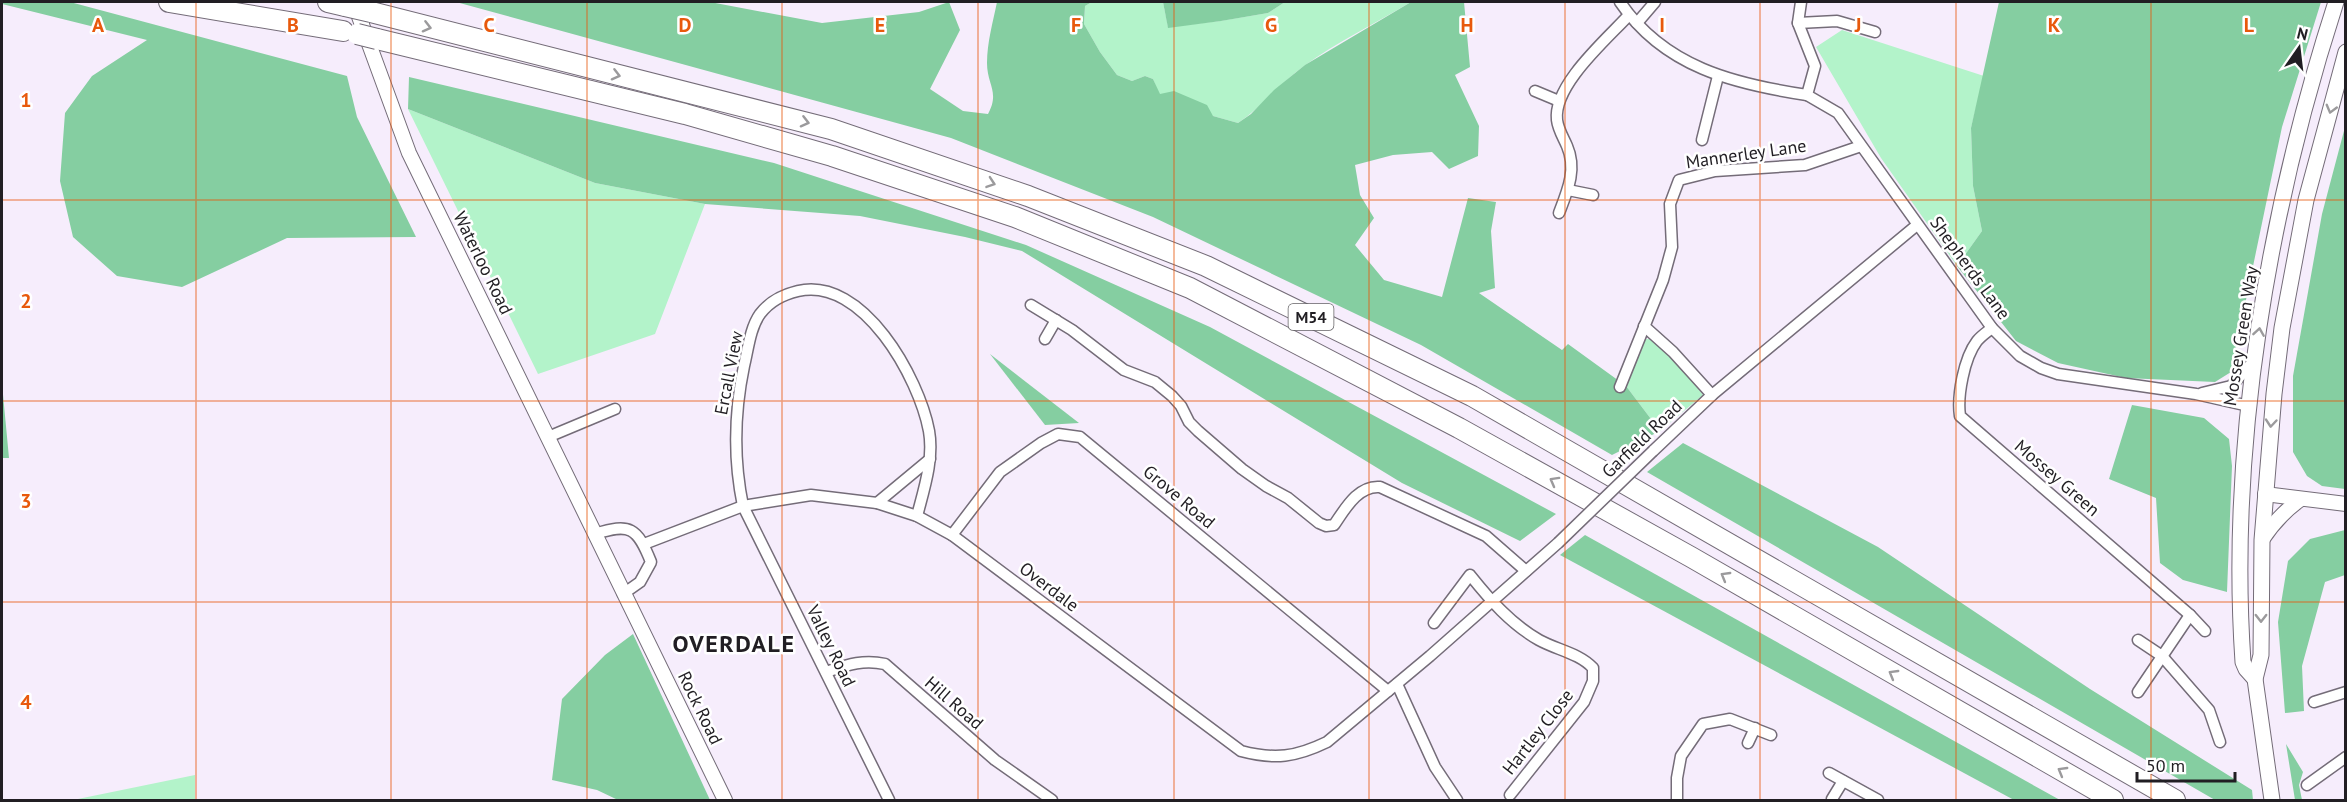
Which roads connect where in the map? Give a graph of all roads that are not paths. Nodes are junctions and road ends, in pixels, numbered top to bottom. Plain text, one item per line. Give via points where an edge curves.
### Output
1 (169, 2) edge
2 (224, 2) edge
3 (1620, 2) edge
4 (1655, 2) edge
5 (1800, 2) edge
6 (2336, 2) edge
7 (342, 3) edge
8 (1633, 19) junction
9 (1798, 23) junction
10 (350, 32) junction
11 (1875, 32) dead end
12 (2346, 52) edge
13 (1718, 76) junction
14 (1535, 91) dead end
15 (1807, 95) junction
16 (1559, 101) junction
17 (1702, 140) dead end
18 (1861, 146) junction
19 (1568, 190) junction
20 (1593, 195) dead end
21 (2306, 200) junction
22 (1559, 213) dead end
23 (1917, 225) junction
24 (1031, 305) dead end
25 (1056, 320) junction
26 (1644, 326) junction
27 (1992, 328) junction
28 (1045, 339) dead end
29 (2255, 360) junction
30 (1620, 387) dead end
31 (2196, 394) junction
32 (1712, 395) junction
33 (2249, 406) junction
34 (615, 409) dead end
35 (548, 438) junction
36 (930, 459) junction
37 (2265, 494) junction
38 (2301, 499) junction
39 (877, 503) junction
40 (2346, 504) edge
41 (743, 506) junction
42 (917, 516) junction
43 (595, 534) junction
44 (952, 535) junction
45 (2262, 540) junction
46 (644, 544) junction
47 (1526, 571) junction
48 (623, 594) junction
49 (1491, 601) junction
50 (2190, 615) junction
51 (1434, 623) dead end
52 (2205, 631) dead end
53 (2138, 640) dead end
54 (2243, 649) junction
55 (2162, 656) junction
56 (826, 672) junction
57 (2255, 679) junction
58 (1397, 684) junction
59 (1388, 691) junction
60 (2138, 692) dead end
61 (2346, 692) edge
62 (2314, 702) dead end
63 (1755, 728) junction
64 (1771, 735) dead end
65 (1748, 742) dead end
66 (2220, 742) dead end
67 (2346, 757) edge
68 (1829, 773) dead end
69 (1843, 781) junction
70 (2307, 785) dead end
71 (1510, 795) dead end
72 (2271, 795) edge
73 (1832, 799) dead end
74 (725, 801) edge
75 (889, 801) edge
76 (1052, 801) edge
77 (1457, 801) edge
78 (1677, 801) edge
79 (1878, 801) edge
80 (2113, 801) edge
81 (2175, 801) edge

1 - 10 highway, M54
2 - 10 highway, M54
3 - 8 street, Shepherds Lane
4 - 8 street
5 - 9 street
29 -> 6 main road, Mossey Green Way via 2292,163
7 - 35 street, Waterloo Road via 409,153
7 -> 81 highway, M54, bridge via 831,129 1028,196 1206,266 1472,396
8 - 13 street, Shepherds Lane via 1674,53
8 - 16 street via 1567,84
9 - 11 street via 1837,21
9 - 15 street via 1815,66
80 -> 10 highway, M54, bridge via 1650,534 1459,428 1190,288 1015,217 832,156 685,114
12 -> 21 main road, Mossey Green Way
13 - 15 street, Shepherds Lane via 1750,86
13 - 17 street
14 - 16 street
15 - 18 street, Shepherds Lane via 1838,113
16 - 19 street via 1556,119 1572,157
18 - 23 street, Shepherds Lane
18 - 26 street, Mannerley Lane via 1805,165 1714,171 1679,180 1670,204 1672,247
19 - 20 street
19 - 22 street
21 - 33 main road via 2288,252 2264,398 2258,406
21 -> 37 main road, Mossey Green Way via 2282,328
23 - 27 street, Shepherds Lane
23 - 32 street, Garfield Road
24 - 25 street
25 - 28 street
25 - 47 street via 1124,370 1155,382 1172,396 1198,431 1249,474 1319,523 1334,525 1362,490 1380,487 1486,536
26 - 30 street, Mannerley Lane
26 - 32 street
27 - 31 street, Shepherds Lane via 2020,356 2058,374
27 - 50 street, Mossey Green via 1972,349 1961,386 1960,416
29 - 31 street via 2231,386
29 - 33 main road, Mossey Green Way
31 - 33 street, Shepherds Lane
32 - 47 street, Garfield Road, bridge
33 - 54 main road, Mossey Green Way via 2240,532
34 - 35 street
35 - 43 street, Waterloo Road
36 - 39 street
36 - 41 street, Ercall View via 929,432 913,379 873,321 831,291 797,291 773,301 759,316 752,333 737,399 735,435 736,474
36 - 42 street, Ercall View
37 - 38 street
37 - 45 main road, Mossey Green Way
37 - 54 main road via 2255,495 2249,508 2247,634
38 - 40 street
38 - 45 street via 2286,509
39 - 41 street, Overdale via 811,495
39 - 42 street, Overdale
41 - 46 street, Overdale
41 - 56 street, Valley Road
42 - 44 street, Overdale
43 - 46 street via 618,527 636,532
43 - 48 street, Rock Road
44 - 59 street, Overdale via 1241,751 1263,757 1307,751 1327,742
44 - 59 street, Grove Road via 1000,472 1058,434 1080,437
45 -> 57 main road, Mossey Green Way via 2261,655
46 - 48 street via 651,562 640,582
47 - 49 street, Garfield Road
48 - 74 street, Rock Road
49 - 51 street via 1470,575
49 - 58 street, Garfield Road
49 - 71 street, Hartley Close via 1526,632 1579,657 1594,673 1584,702
50 - 52 street, Mossey Green
50 - 55 street
53 - 55 street
54 - 57 main road, Mossey Green Way via 2244,666
55 - 60 street
55 - 66 street via 2209,710
56 - 75 street, Valley Road
56 - 76 street, Hill Road via 849,663 885,664 995,760
57 - 72 main road, Mossey Green Way
58 - 59 street, Overdale
58 - 77 street via 1435,767
61 - 62 street
63 - 64 street
63 - 65 street
63 - 78 street via 1730,719 1703,724 1681,756
67 - 70 street
68 - 69 street
69 - 73 street
69 - 79 street

